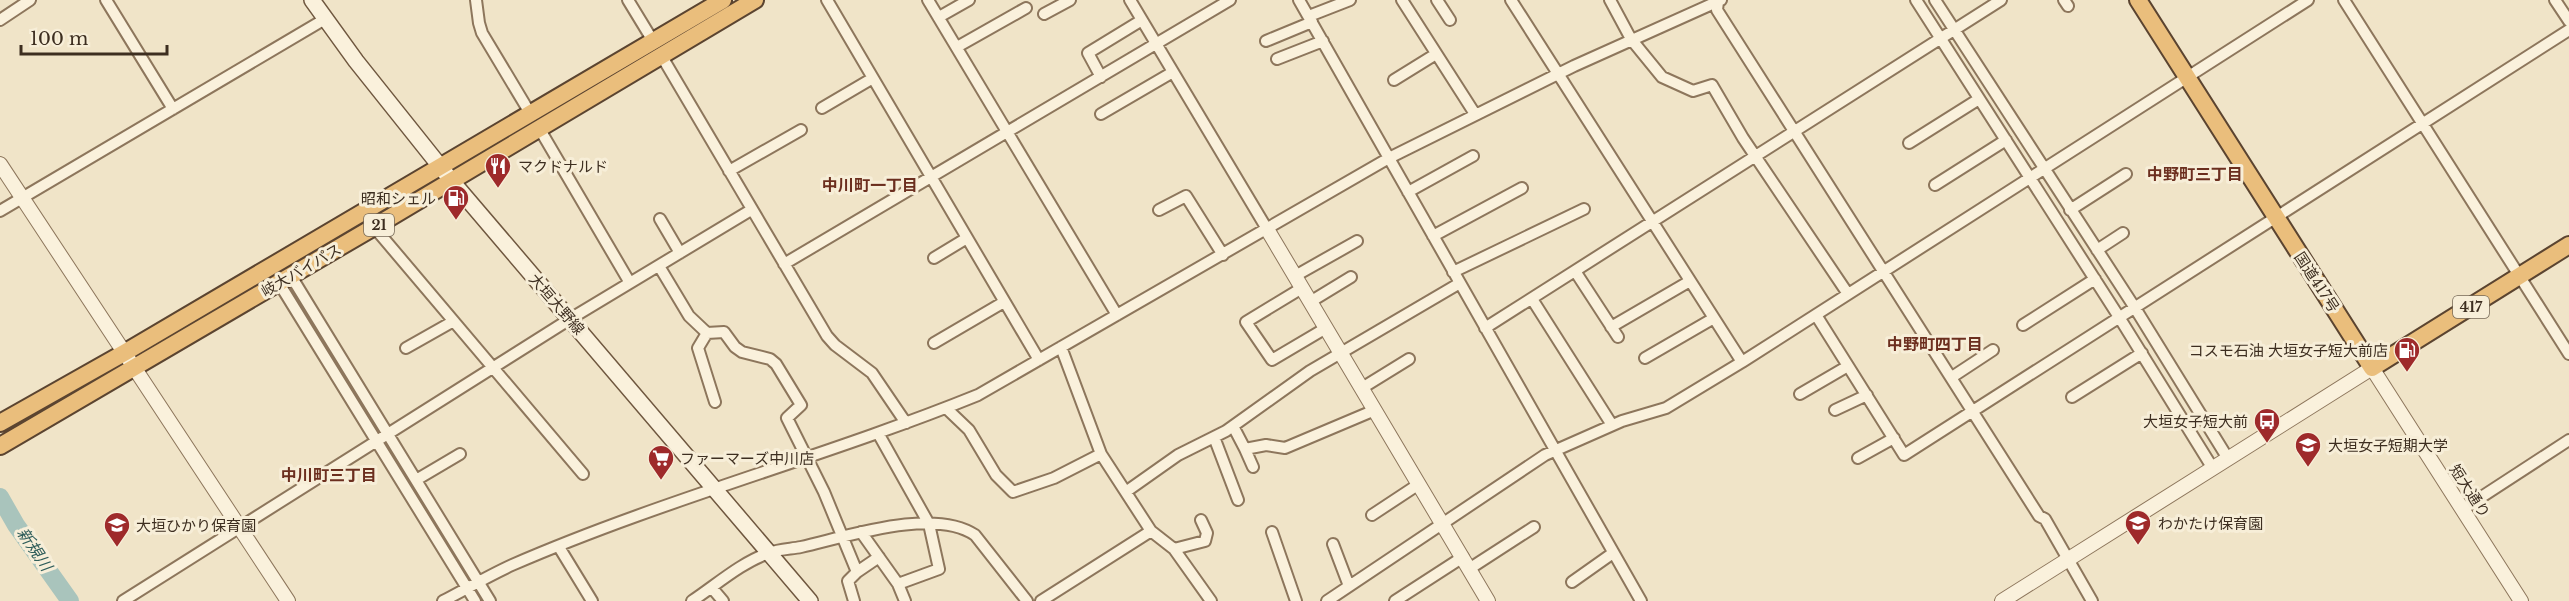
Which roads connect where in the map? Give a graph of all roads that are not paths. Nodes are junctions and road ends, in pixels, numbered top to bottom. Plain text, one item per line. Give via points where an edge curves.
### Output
1 (30, 0) edge
2 (106, 0) edge
3 (312, 0) edge
4 (476, 0) edge
5 (628, 0) edge
6 (723, 0) edge
7 (755, 0) edge
8 (827, 0) edge
9 (928, 0) edge
10 (969, 0) edge
11 (1070, 0) edge
12 (1130, 0) edge
13 (1230, 0) edge
14 (1299, 0) edge
15 (1350, 0) edge
16 (1402, 0) edge
17 (1437, 0) edge
18 (1511, 0) edge
19 (1610, 0) edge
20 (1916, 0) edge
21 (1935, 0) edge
22 (2001, 0) edge
23 (2138, 0) edge
24 (2308, 0) edge
25 (2344, 0) edge
26 (2555, 0) edge
27 (1720, 1) edge
28 (1026, 8) dead end
29 (1044, 14) dead end
30 (939, 17) junction
31 (325, 19) junction
32 (1310, 19) junction
33 (0, 20) edge
34 (1142, 20) junction
35 (1450, 20) dead end
36 (2569, 21) edge
37 (2569, 30) edge
38 (1948, 34) junction
39 (1631, 39) junction
40 (1266, 41) dead end
41 (1323, 41) junction
42 (1156, 44) junction
43 (957, 47) junction
44 (657, 48) junction
45 (1437, 54) junction
46 (1277, 59) dead end
47 (1173, 72) junction
48 (1557, 74) junction
49 (1101, 77) junction
50 (873, 78) junction
51 (2187, 78) junction
52 (1394, 80) dead end
53 (1979, 99) junction
54 (822, 108) dead end
55 (173, 109) junction
56 (530, 113) junction
57 (1101, 114) dead end
58 (1475, 114) junction
59 (2423, 124) junction
60 (539, 128) junction
61 (801, 130) dead end
62 (1795, 132) junction
63 (1007, 133) junction
64 (2006, 140) junction
65 (1909, 143) dead end
66 (1473, 156) dead end
67 (1757, 156) junction
68 (1389, 158) junction
69 (0, 164) edge
70 (440, 166) junction
71 (729, 171) junction
72 (2037, 173) junction
73 (2126, 174) dead end
74 (931, 177) junction
75 (451, 180) junction
76 (1935, 185) dead end
77 (1522, 188) dead end
78 (1408, 192) junction
79 (22, 198) junction
80 (1584, 209) dead end
81 (751, 210) junction
82 (1159, 210) dead end
83 (2070, 210) junction
84 (0, 211) edge
85 (2276, 217) junction
86 (660, 219) dead end
87 (1652, 223) junction
88 (374, 227) junction
89 (1267, 229) junction
90 (2123, 233) dead end
91 (1433, 236) junction
92 (967, 238) junction
93 (1357, 241) dead end
94 (2569, 245) edge
95 (2097, 250) junction
96 (680, 253) junction
97 (1223, 255) junction
98 (934, 258) dead end
99 (784, 264) junction
100 (659, 266) junction
101 (1575, 271) junction
102 (1884, 271) junction
103 (1453, 272) junction
104 (2519, 276) junction
105 (1351, 277) dead end
106 (2095, 279) junction
107 (285, 280) junction
108 (1690, 281) junction
109 (1298, 282) junction
110 (630, 283) junction
111 (1460, 283) junction
112 (1848, 294) junction
113 (1532, 298) junction
114 (1004, 302) junction
115 (1310, 302) junction
116 (2127, 313) junction
117 (1117, 315) junction
118 (1816, 315) junction
119 (1714, 318) junction
120 (570, 319) junction
121 (452, 322) junction
122 (2023, 325) dead end
123 (1611, 327) junction
124 (1326, 328) junction
125 (1485, 328) junction
126 (707, 333) junction
127 (1618, 337) dead end
128 (934, 343) dead end
129 (1061, 347) junction
130 (406, 348) dead end
131 (1993, 350) dead end
132 (124, 353) junction
133 (1341, 353) junction
134 (2142, 353) junction
135 (2569, 354) edge
136 (1645, 358) dead end
137 (1039, 360) junction
138 (1409, 360) dead end
139 (1742, 362) junction
140 (1848, 366) junction
141 (133, 368) junction
142 (493, 368) junction
143 (2372, 368) junction
144 (1952, 377) junction
145 (1362, 388) junction
146 (1800, 394) dead end
147 (1867, 395) junction
148 (2072, 397) dead end
149 (715, 402) dead end
150 (946, 408) junction
151 (1375, 410) junction
152 (1835, 410) dead end
153 (1973, 410) junction
154 (0, 423) edge
155 (906, 423) junction
156 (1612, 425) junction
157 (1233, 426) junction
158 (878, 433) junction
159 (388, 434) junction
160 (1214, 436) junction
161 (1894, 438) junction
162 (2569, 440) edge
163 (376, 441) junction
164 (0, 446) edge
165 (1245, 449) junction
166 (1555, 450) junction
167 (460, 454) dead end
168 (1101, 454) junction
169 (806, 457) junction
170 (1858, 458) dead end
171 (2220, 462) junction
172 (1253, 467) dead end
173 (583, 474) dead end
174 (416, 480) junction
175 (1419, 484) junction
176 (715, 488) junction
177 (1126, 491) junction
178 (1238, 500) dead end
179 (2463, 509) junction
180 (1372, 515) dead end
181 (1201, 520) dead end
182 (1442, 523) junction
183 (929, 524) junction
184 (240, 527) junction
185 (1534, 527) dead end
186 (1151, 531) junction
187 (861, 532) junction
188 (1272, 532) dead end
189 (843, 535) junction
190 (1333, 544) dead end
191 (559, 546) junction
192 (1174, 549) junction
193 (769, 553) junction
194 (1613, 553) junction
195 (879, 557) junction
196 (2068, 558) junction
197 (1466, 563) junction
198 (856, 572) junction
199 (479, 582) junction
200 (1572, 582) dead end
201 (898, 584) junction
202 (1349, 586) junction
203 (467, 588) junction
204 (712, 588) junction
205 (1487, 600) edge
206 (123, 601) edge
207 (288, 601) edge
208 (443, 601) edge
209 (475, 601) edge
210 (490, 601) edge
211 (592, 601) edge
212 (692, 601) edge
213 (723, 601) edge
214 (810, 601) edge
215 (854, 601) edge
216 (905, 601) edge
217 (1027, 601) edge
218 (1041, 601) edge
219 (1211, 601) edge
220 (1296, 601) edge
221 (1328, 601) edge
222 (1395, 601) edge
223 (1641, 601) edge
224 (2002, 601) edge
225 (2092, 601) edge
226 (2521, 601) edge

1 - 33 street
2 - 55 street
3 - 31 main road, 大垣大野線
4 - 56 street via 482,33
5 - 44 street
6 - 44 highway, 岐大バイパス / 21
7 - 44 highway, 岐大バイパス / 21
8 - 50 street
9 - 30 street
10 - 30 street
11 - 29 street
12 - 34 street
13 - 42 street
14 - 32 street
15 - 32 street
16 - 45 street
17 - 35 street
18 - 48 street
19 - 39 street
20 - 38 street
21 - 38 street
22 - 38 street
23 - 51 highway, 国道417号
24 - 51 street
25 - 59 street
26 - 36 street
27 - 39 street
27 - 62 street via 1717,10
28 - 43 street
30 - 43 street
31 - 55 street
31 - 70 main road, 大垣大野線
32 - 40 street
32 - 41 street
34 - 42 street
34 - 49 street via 1088,52
37 - 59 street
38 - 53 street
38 - 62 street
38 - 72 street
39 - 48 street
39 - 67 street via 1662,77 1693,91 1712,85
41 - 46 street
41 - 68 street
42 - 47 street
42 - 49 street
43 - 63 street
44 - 56 highway, 岐大バイパス / 21
44 - 60 highway, 岐大バイパス / 21
44 - 71 street
45 - 52 street
45 - 58 street
47 - 57 street
47 - 89 street
48 - 58 street
48 - 87 street
49 - 63 street
50 - 54 street
50 - 74 street
51 - 72 street
51 - 85 highway, 国道417号
53 - 64 street
53 - 65 street
55 - 79 street
56 - 70 highway, 岐大バイパス / 21
58 - 68 street
59 - 85 street
59 - 104 street
60 - 75 highway, 岐大バイパス / 21
60 - 110 street
61 - 71 street
62 - 67 street
62 - 102 street
63 - 74 street
63 - 117 street
64 - 72 street
64 - 76 street
66 - 78 street
67 - 87 street
67 - 112 street
68 - 78 street
68 - 89 street
69 - 79 street
70 - 75 main road, 大垣大野線
70 - 132 highway, 岐大バイパス / 21
71 - 81 street
72 - 83 street
72 - 102 street
72 - 106 street
73 - 83 street
74 - 92 street
74 - 99 street
75 - 88 highway, 岐大バイパス / 21
75 - 120 main road, 大垣大野線
77 - 91 street
78 - 91 street
79 - 84 street
79 - 132 street
80 - 103 street
81 - 96 street
81 - 99 street
82 - 97 street via 1186,196
83 - 95 street
85 - 116 street
85 - 143 highway, 国道417号
86 - 96 street
87 - 101 street
87 - 108 street
88 - 107 highway, 岐大バイパス / 21
88 - 121 street
89 - 97 street
89 - 109 street
90 - 95 street
91 - 103 street
92 - 98 street
92 - 114 street
93 - 109 street
94 - 104 highway, 417
95 - 116 street
96 - 100 street
97 - 117 street
99 - 155 street via 827,336 872,373
100 - 110 street
100 - 126 street via 689,316
101 - 113 street
101 - 123 street
102 - 112 street
102 - 144 street
103 - 111 street
104 - 135 street
104 - 143 highway, 417
105 - 115 street
106 - 116 street
106 - 122 street
107 - 141 highway, 岐大バイパス / 21
107 - 159 street
107 - 163 street
108 - 119 street
108 - 123 street
109 - 115 street
109 - 124 street via 1246,322 1272,360
110 - 120 street
111 - 125 street
111 - 133 street
112 - 118 street
113 - 125 street
113 - 156 street
114 - 128 street
114 - 137 street
115 - 124 street
116 - 134 street
116 - 153 street
116 - 171 street
117 - 129 street
118 - 139 street
118 - 140 street
119 - 136 street
119 - 139 street
120 - 142 street
120 - 176 main road, 大垣大野線
121 - 130 street
121 - 142 street
123 - 127 street
124 - 133 street
125 - 166 street
126 - 149 street via 698,348
126 - 169 street via 724,332 742,352 776,364 801,405 787,418
129 - 137 street
129 - 168 street
131 - 144 street
132 - 141 street
132 - 154 highway, 岐大バイパス / 21
133 - 145 street
133 - 157 street
134 - 148 street
134 - 171 street
137 - 150 street via 978,395
138 - 145 street
139 - 156 street via 1666,408
140 - 146 street
140 - 147 street
141 - 164 highway, 岐大バイパス / 21
141 - 184 street
142 - 159 street
142 - 173 street
143 - 171 street
143 - 179 street, 短大通り
144 - 153 street
145 - 151 street
147 - 152 street
147 - 161 street
150 - 155 street
150 - 168 street via 969,430 996,475 1012,492 1054,478
151 - 165 street via 1285,448 1266,445
151 - 175 street
153 - 161 street via 1904,455
153 - 196 street
155 - 158 street
156 - 166 street
157 - 160 street
157 - 165 street
158 - 169 street
158 - 183 street
159 - 163 street
159 - 174 street
160 - 177 street
160 - 178 street
161 - 170 street
162 - 179 street
163 - 184 street
163 - 203 street
165 - 172 street
166 - 182 street
166 - 194 street
167 - 174 street
168 - 177 street
169 - 176 street
169 - 189 street
171 - 196 street
174 - 199 street
175 - 180 street
175 - 182 street
176 - 191 street
176 - 193 main road, 大垣大野線
177 - 186 street
179 - 226 street, 短大通り
181 - 192 street via 1207,532 1205,541
182 - 197 street
182 - 202 street
183 - 187 street
183 - 201 street via 939,568
183 - 217 street via 965,528 975,535
184 - 206 street
184 - 207 street
185 - 197 street
186 - 192 street
186 - 218 street
187 - 189 street
187 - 195 street
188 - 220 street
189 - 193 street
189 - 198 street
190 - 202 street
191 - 199 street
191 - 211 street
192 - 219 street
193 - 204 street
193 - 214 main road, 大垣大野線
194 - 200 street
194 - 223 street
195 - 198 street
195 - 201 street
196 - 224 street
196 - 225 street
197 - 205 street
197 - 222 street
198 - 215 street via 848,581
199 - 203 street
199 - 210 street
201 - 216 street
202 - 221 street
203 - 208 street
203 - 209 street
204 - 212 street
204 - 213 street

